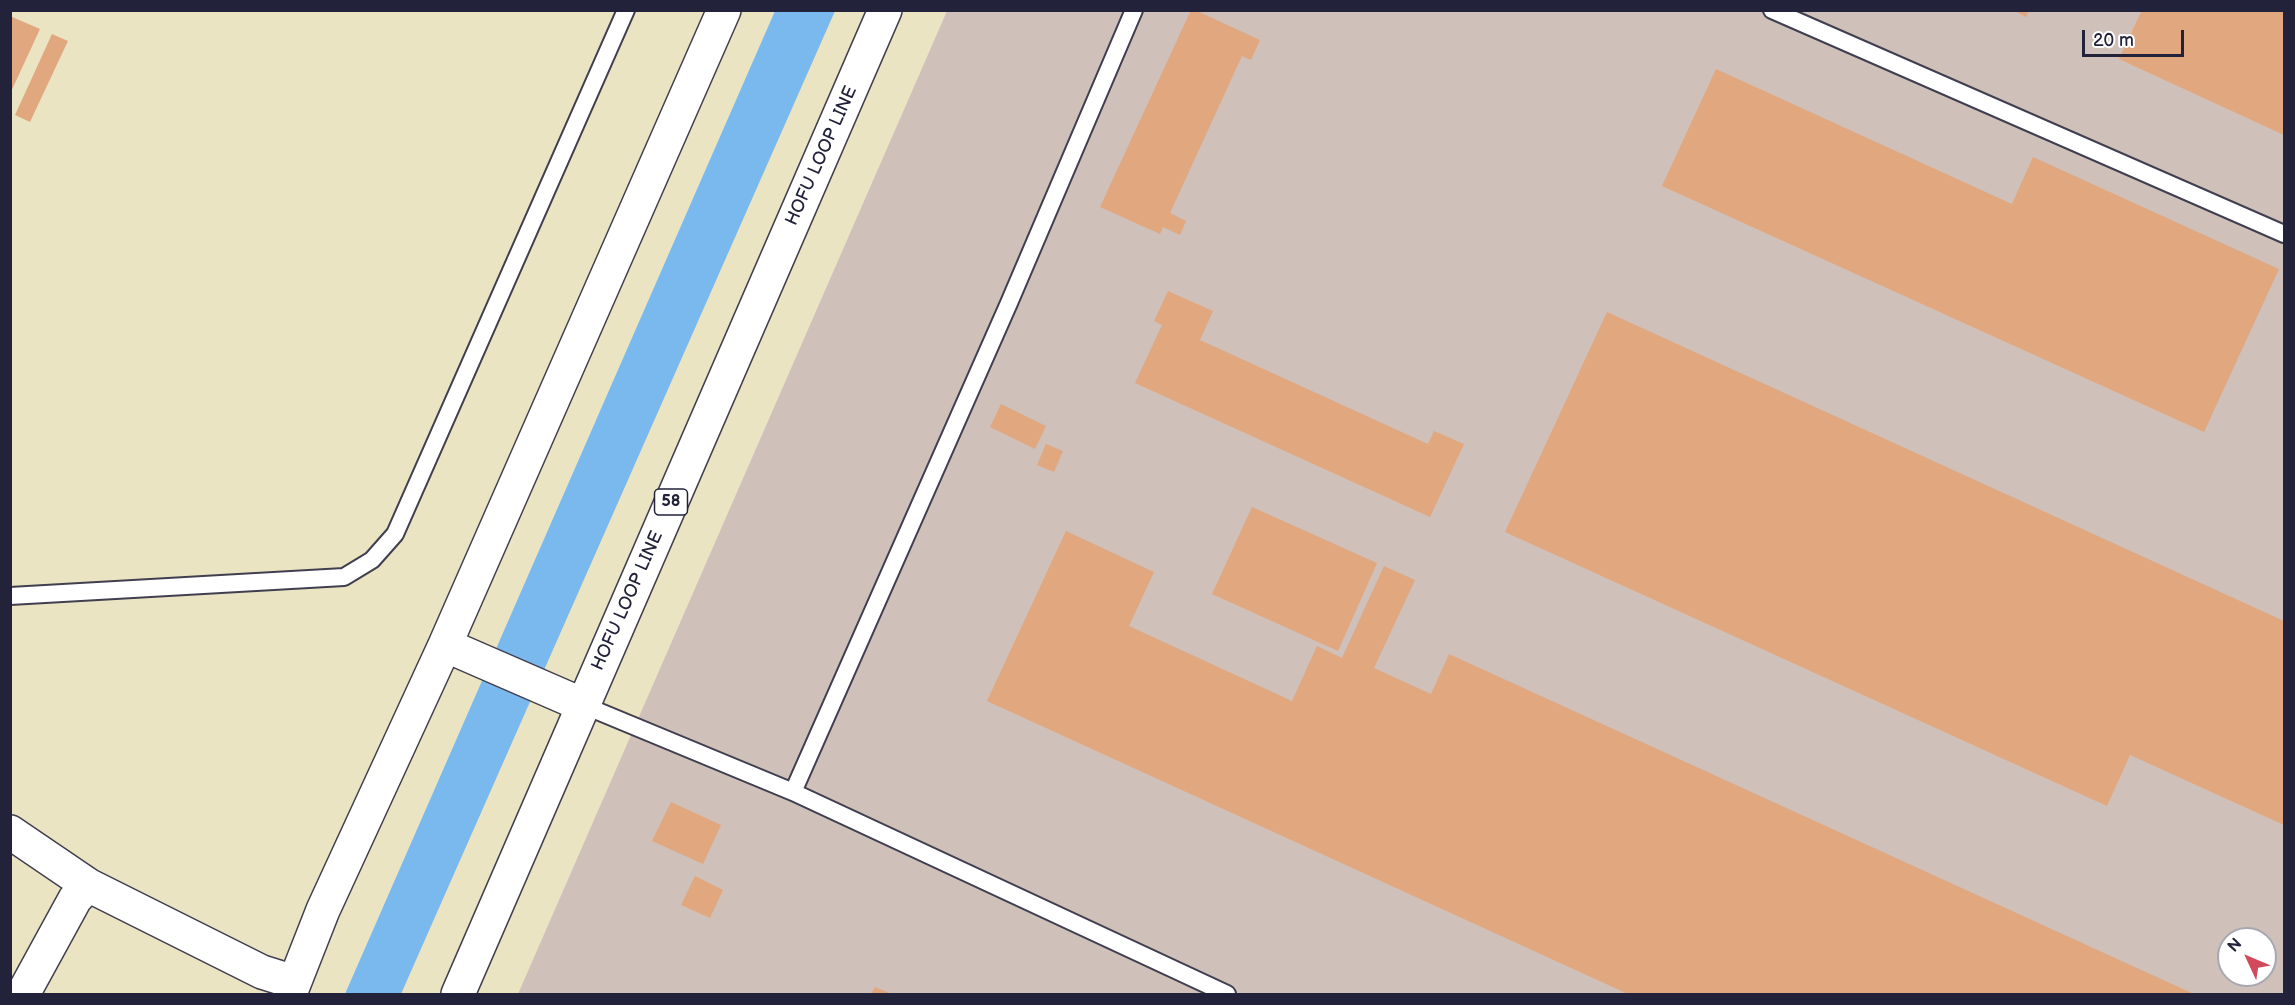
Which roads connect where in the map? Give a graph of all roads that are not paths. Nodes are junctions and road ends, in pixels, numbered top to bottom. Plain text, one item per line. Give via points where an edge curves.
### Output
1 (626, 10) edge
2 (724, 10) edge
3 (885, 10) edge
4 (1134, 10) edge
5 (1772, 10) edge
6 (2284, 234) edge
7 (10, 596) edge
8 (453, 648) junction
9 (583, 705) junction
10 (793, 792) junction
11 (10, 832) edge
12 (88, 885) junction
13 (292, 988) edge
14 (23, 994) edge
15 (458, 994) edge
16 (1227, 994) edge

1 - 7 lane via 395,534 372,560 344,577
2 - 8 street
3 - 9 street, HOFU LOOP LINE / 58
4 - 10 lane
5 - 6 lane
8 - 9 street
8 - 13 street via 323,910
9 - 10 lane
9 - 15 street, HOFU LOOP LINE / 58
10 - 16 lane
11 - 12 street
12 - 13 street
12 - 14 street via 75,898

